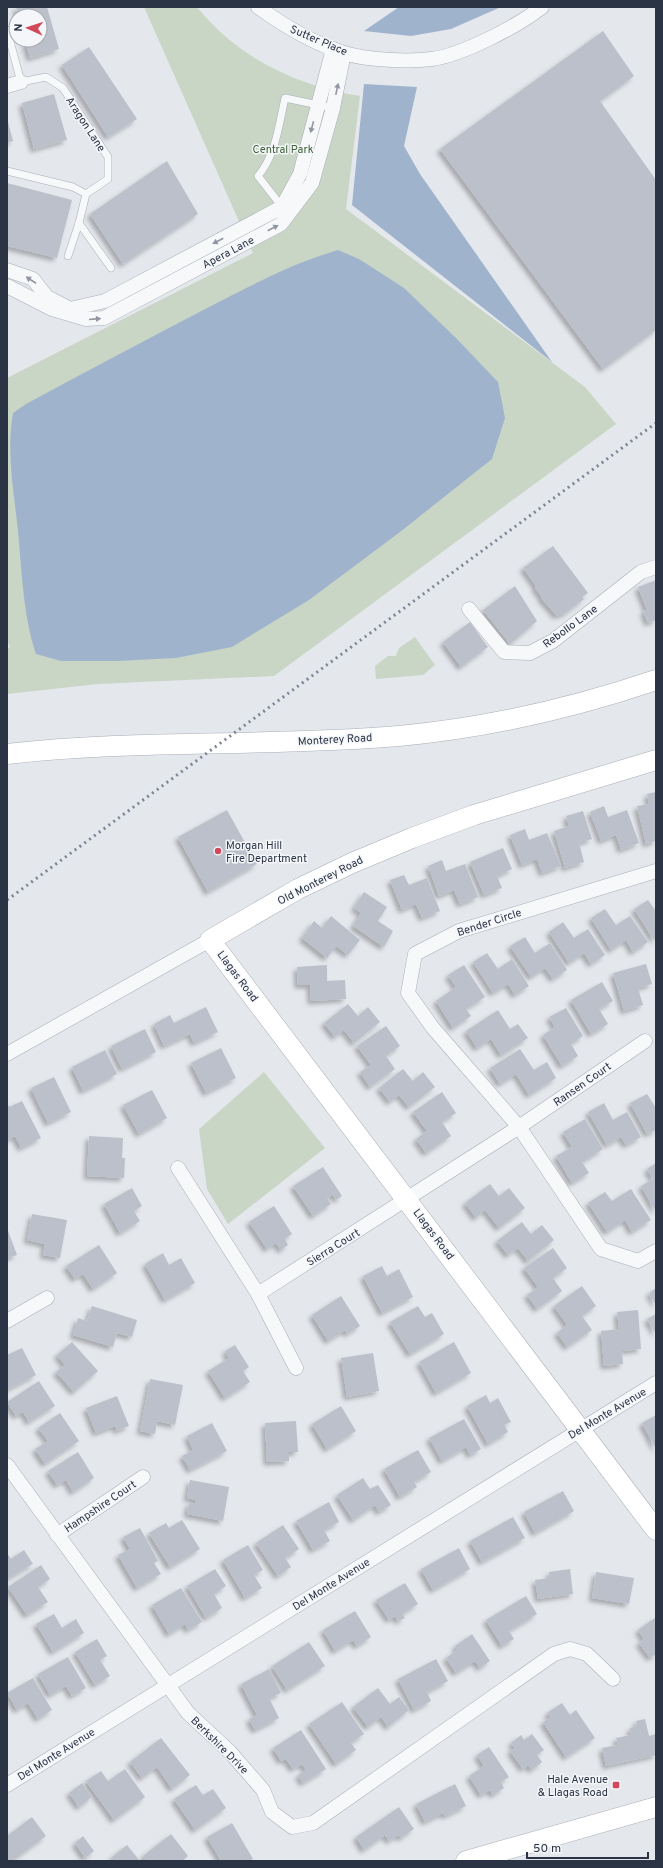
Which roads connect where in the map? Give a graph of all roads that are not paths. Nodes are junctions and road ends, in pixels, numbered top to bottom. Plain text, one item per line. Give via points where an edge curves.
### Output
1 (258, 7) edge
2 (542, 7) edge
3 (7, 30) edge
4 (339, 51) junction
5 (14, 84) edge
6 (318, 105) junction
7 (333, 108) junction
8 (7, 171) edge
9 (86, 194) junction
10 (285, 210) junction
11 (79, 223) junction
12 (68, 256) dead end
13 (111, 268) dead end
14 (7, 270) edge
15 (7, 286) edge
16 (656, 567) edge
17 (469, 609) dead end
18 (656, 680) edge
19 (7, 754) edge
20 (656, 760) edge
21 (656, 871) edge
22 (210, 940) junction
23 (645, 1040) dead end
24 (7, 1054) edge
25 (519, 1127) junction
26 (178, 1168) dead end
27 (408, 1200) junction
28 (656, 1251) edge
29 (258, 1294) junction
30 (47, 1298) dead end
31 (7, 1321) edge
32 (296, 1368) dead end
33 (656, 1382) edge
34 (580, 1429) junction
35 (7, 1465) edge
36 (143, 1477) dead end
37 (656, 1530) edge
38 (57, 1535) junction
39 (613, 1679) dead end
40 (169, 1685) junction
41 (7, 1785) edge
42 (656, 1807) edge
43 (466, 1861) edge

1 - 4 street, Sutter Place via 280,23
2 - 4 street, Sutter Place via 504,31 472,46 433,58 389,60
3 - 5 lane
4 - 6 street, Apera Lane
7 -> 4 street, Apera Lane
5 - 9 lane, Aragon Lane via 46,77 63,88 108,158 108,179
6 - 7 lane
6 -> 10 street, Apera Lane via 300,174
6 - 10 lane via 285,98 267,165 258,176
7 - 10 street, Apera Lane via 312,183
8 - 9 lane via 73,187
9 - 11 lane
10 -> 14 street, Apera Lane via 105,301 70,309 47,296 33,279
15 -> 10 street, Apera Lane via 52,309 86,319 104,318 281,224
11 - 12 lane
11 - 13 lane
16 - 17 street, Rebollo Lane via 641,572 553,641 530,653 504,652
18 - 19 street, Monterey Road via 543,712 449,730 355,739 111,746
20 - 22 street, Old Monterey Road via 510,803 412,838 298,889
21 - 25 street, Bender Circle via 459,931 415,954 408,993 432,1028
22 - 24 street, Old Monterey Road
22 - 27 street, Llagas Road
23 - 25 street, Ransen Court
25 - 27 street
25 - 28 street, Bender Circle via 601,1249 638,1261
26 - 29 street
27 - 29 street, Sierra Court
27 - 34 street, Llagas Road
29 - 32 street
30 - 31 street
33 - 34 street, Del Monte Avenue
34 - 37 street, Llagas Road
34 - 40 street, Del Monte Avenue
35 - 38 street, Berkshire Drive
36 - 38 street, Hampshire Court
38 - 40 street, Berkshire Drive
39 - 40 street, Berkshire Drive via 587,1654 570,1649 554,1654 313,1823 292,1827 272,1812 263,1790 230,1752 188,1713
40 - 41 street, Del Monte Avenue
42 - 43 street

